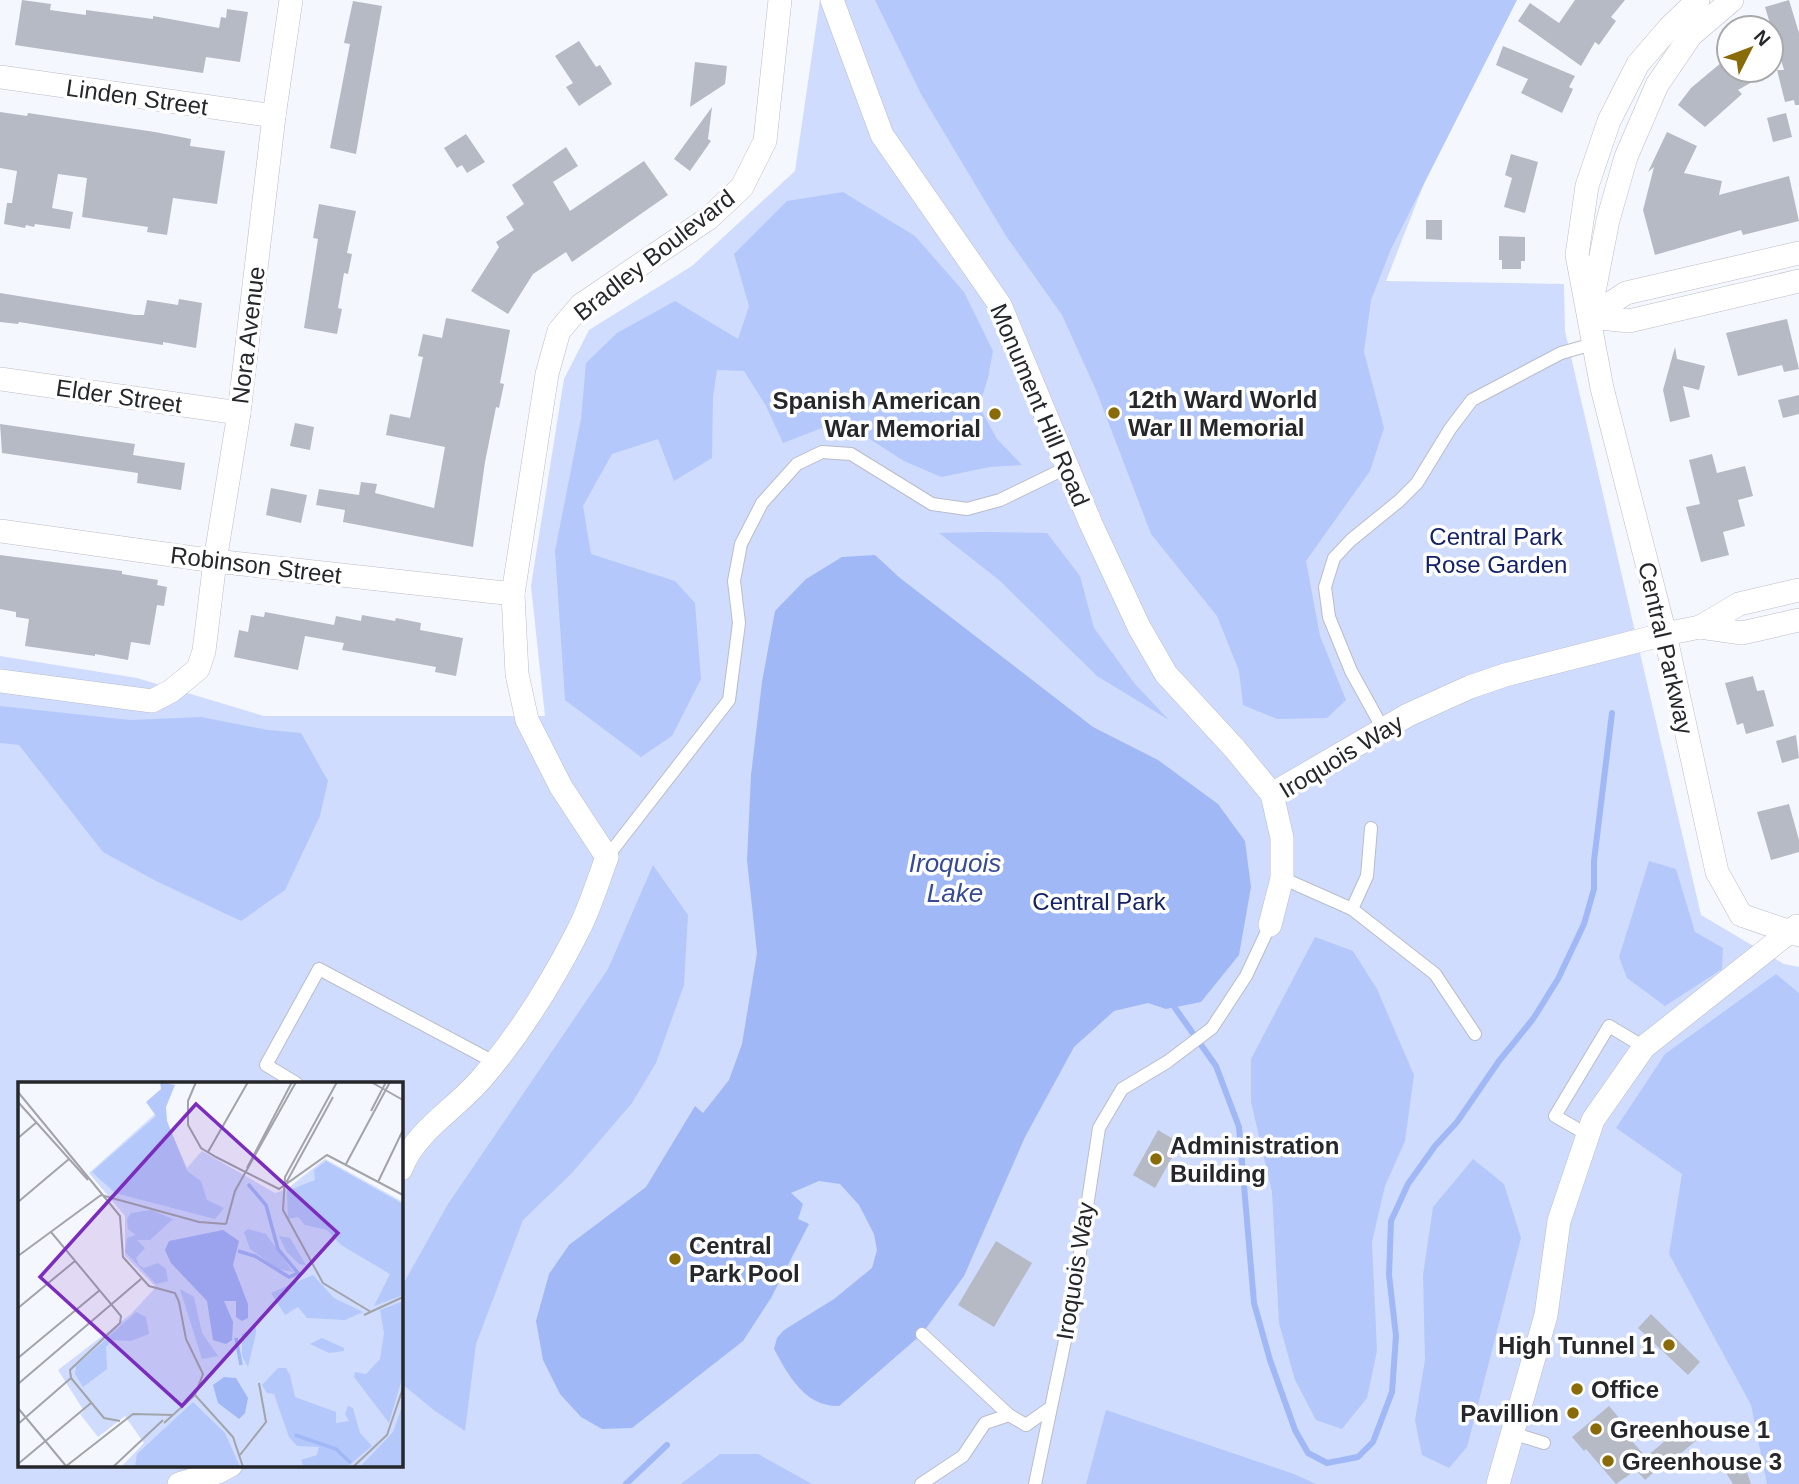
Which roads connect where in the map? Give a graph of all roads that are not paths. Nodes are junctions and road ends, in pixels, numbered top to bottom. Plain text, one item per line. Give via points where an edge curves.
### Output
1 (291, 0) edge
2 (780, 0) edge
3 (832, 0) edge
4 (1698, 0) edge
5 (1732, 0) edge
6 (0, 77) edge
7 (1633, 104) junction
8 (274, 116) junction
9 (1799, 253) edge
10 (1799, 281) edge
11 (1590, 317) junction
12 (1593, 344) junction
13 (0, 379) edge
14 (239, 413) junction
15 (1068, 467) junction
16 (0, 531) edge
17 (215, 561) junction
18 (1799, 590) edge
19 (513, 594) junction
20 (1799, 620) edge
21 (1700, 627) junction
22 (1665, 634) junction
23 (0, 681) edge
24 (1383, 729) junction
25 (1272, 794) junction
26 (1370, 828) dead end
27 (607, 857) junction
28 (1282, 878) junction
29 (1352, 909) junction
30 (1269, 925) joint
31 (1796, 931) edge
32 (1475, 1034) dead end
33 (1644, 1047) junction
34 (494, 1062) junction
35 (294, 1082) edge
36 (1588, 1135) junction
37 (404, 1155) edge
38 (922, 1334) dead end
39 (1050, 1409) junction
40 (1009, 1415) junction
41 (1513, 1433) junction
42 (1544, 1443) dead end
43 (229, 1466) edge
44 (179, 1484) edge
45 (921, 1484) edge
46 (1035, 1484) edge
47 (1498, 1484) edge

1 - 8 street, Nora Avenue
2 - 19 street, Bradley Boulevard via 765,141 742,187 709,218 581,305 559,331 547,374
3 - 15 street, Monument Hill Road via 882,135 1000,305
4 - 7 street, Central Parkway via 1638,64
5 - 7 street, Central Parkway via 1691,36 1657,85
6 - 8 street, Linden Street
7 - 11 street, Central Parkway via 1626,158 1608,220
8 - 14 street, Nora Avenue
9 - 11 street via 1626,293
10 - 11 street via 1629,321
11 - 12 street, Central Parkway
12 - 22 street, Central Parkway
12 - 24 lane via 1561,353 1472,400 1417,483 1334,558 1325,587 1329,617 1351,671
13 - 14 street, Elder Street
14 - 17 street, Nora Avenue
15 - 25 street, Monument Hill Road via 1139,627 1166,674
15 - 27 lane via 1000,500 967,509 932,504 851,454 822,452 797,464 762,503 741,544 734,581 739,623 729,700
16 - 17 street, Robinson Street
17 - 19 street, Robinson Street
17 - 23 street, Nora Avenue via 198,669 171,691 152,701
18 - 21 street via 1739,604
19 - 27 street, Bradley Boulevard via 517,674 527,720 561,787
20 - 21 street via 1742,633
21 - 22 street, Iroquois Way
22 - 24 street, Iroquois Way via 1505,675
22 - 31 street, Central Parkway via 1717,872 1741,915
24 - 25 street, Iroquois Way
25 - 28 street, Iroquois Way via 1282,838
26 - 29 lane via 1367,876
27 - 34 street via 579,930
28 - 29 lane
28 - 30 street, Iroquois Way
29 - 32 lane via 1435,974
30 - 39 lane, Iroquois Way via 1246,976 1212,1028 1122,1089 1099,1128 1071,1312
31 - 33 street
33 - 36 street via 1593,1119
33 - 36 lane via 1609,1026 1555,1116
34 - 35 lane via 319,969 265,1065
34 - 37 street
36 - 41 street via 1559,1221 1546,1315
38 - 40 lane
39 - 40 lane via 1026,1424
39 - 46 lane, Iroquois Way
40 - 45 lane via 985,1423 963,1456
41 - 42 lane
41 - 47 street
43 - 44 street

